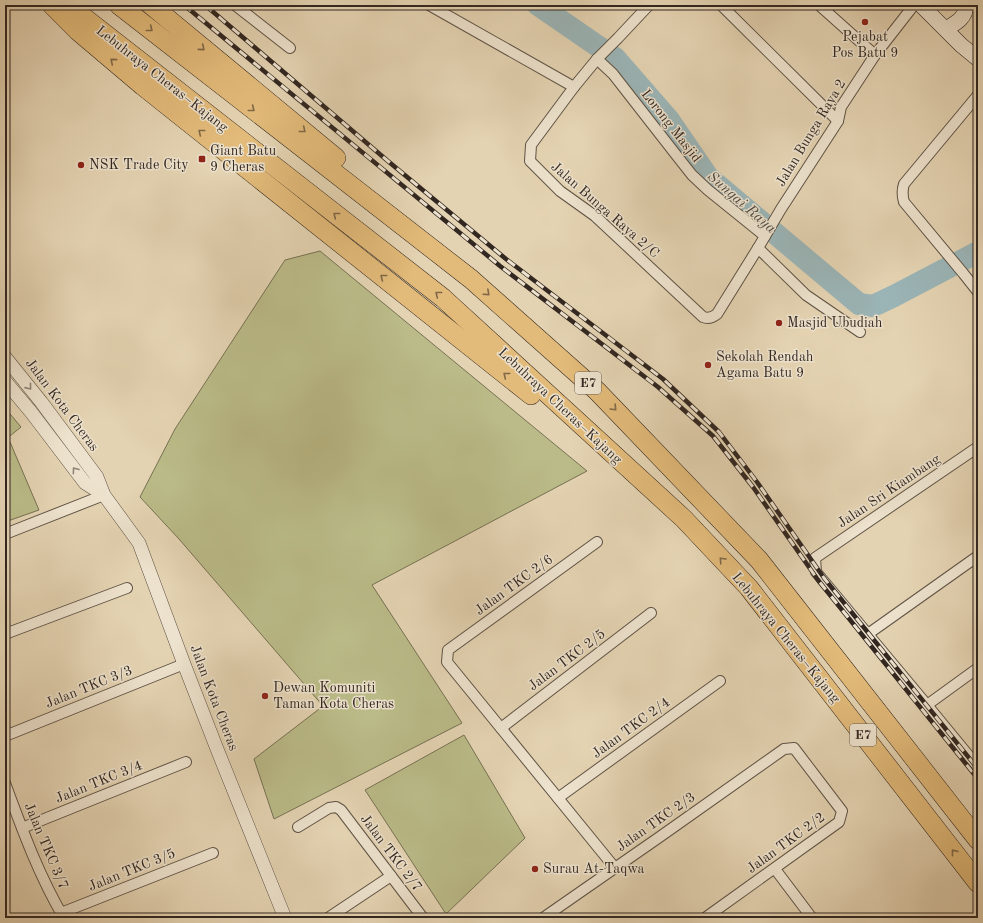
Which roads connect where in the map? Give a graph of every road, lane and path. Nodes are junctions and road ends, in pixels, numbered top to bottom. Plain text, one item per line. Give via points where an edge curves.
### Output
1 (52, 5) edge
2 (68, 5) edge
3 (119, 5) edge
4 (150, 5) edge
5 (235, 5) edge
6 (429, 5) edge
7 (650, 5) edge
8 (721, 5) edge
9 (819, 5) edge
10 (914, 5) edge
11 (921, 5) edge
12 (966, 5) edge
13 (946, 29) junction
14 (290, 48) dead end
15 (875, 55) junction
16 (597, 58) junction
17 (978, 59) edge
18 (574, 87) junction
19 (978, 95) edge
20 (838, 121) junction
21 (766, 233) junction
22 (758, 248) junction
23 (471, 279) junction
24 (978, 292) edge
25 (710, 318) joint
26 (860, 332) dead end
27 (5, 356) edge
28 (5, 381) edge
29 (978, 447) edge
30 (104, 495) junction
31 (684, 519) junction
32 (5, 534) edge
33 (597, 542) dead end
34 (978, 556) edge
35 (127, 588) dead end
36 (651, 613) dead end
37 (5, 634) edge
38 (868, 634) junction
39 (184, 664) junction
40 (978, 668) edge
41 (720, 681) dead end
42 (927, 705) junction
43 (501, 728) junction
44 (5, 736) edge
45 (784, 749) joint
46 (186, 762) dead end
47 (978, 767) edge
48 (5, 783) edge
49 (558, 798) junction
50 (298, 827) dead end
51 (22, 828) junction
52 (978, 840) edge
53 (213, 853) dead end
54 (615, 868) junction
55 (775, 868) junction
56 (391, 876) junction
57 (978, 882) edge
58 (62, 916) edge
59 (285, 918) edge
60 (328, 918) edge
61 (423, 918) edge
62 (542, 918) edge
63 (706, 918) edge
64 (812, 918) edge

31 -> 1 highway via 585,443 548,408 143,86 78,32
31 -> 2 highway, Lebuhraya Cheras–Kajang / E7 via 442,298
3 -> 23 highway, Lebuhraya Cheras–Kajang / E7
4 -> 23 highway via 448,250
5 - 14 street
6 - 18 street
7 - 16 street
8 - 20 street
9 - 15 street
10 - 15 street, Jalan Bunga Raya 2
11 - 13 main road
12 - 13 main road via 963,17
13 - 17 main road
15 - 20 street, Jalan Bunga Raya 2 via 841,107
16 - 18 street
16 - 21 street, Lorong Masjid via 613,74 692,175
18 - 25 street, Jalan Bunga Raya 2/C via 531,145 530,161 560,191 595,216 703,317
19 - 24 street via 904,184 902,190 904,202
20 - 21 street, Jalan Bunga Raya 2
21 - 22 street, Jalan Bunga Raya 2
22 - 25 street, Jalan Bunga Raya 2 via 716,314
22 - 26 street via 806,295
23 -> 52 highway, Lebuhraya Cheras–Kajang / E7 via 597,391 759,560
27 -> 30 street, Jalan Kota Cheras via 97,477
30 -> 28 street, Jalan Kota Cheras via 85,483
29 - 38 street, Jalan Sri Kiambang via 815,558 816,572
30 - 32 street
30 - 39 street, Jalan Kota Cheras via 138,543
57 -> 31 highway, Lebuhraya Cheras–Kajang / E7 via 749,588
33 - 43 street, Jalan TKC 2/6 via 448,650 447,662
34 - 38 street
35 - 37 street
36 - 43 street, Jalan TKC 2/5
38 - 42 street
39 - 44 street, Jalan TKC 3/3
39 - 59 street, Jalan Kota Cheras
40 - 42 street
41 - 49 street, Jalan TKC 2/4
42 - 47 street
43 - 49 street
45 - 54 street, Jalan TKC 2/3
45 - 55 street, Jalan TKC 2/2 via 794,748 842,811 839,822
46 - 51 street, Jalan TKC 3/4
48 - 51 street, Jalan TKC 3/7
49 - 54 street
50 - 56 street, Jalan TKC 2/7 via 329,808 336,807 341,810
51 - 58 street, Jalan TKC 3/7 via 45,884
53 - 58 street, Jalan TKC 3/5
54 - 62 street, Jalan TKC 2/3
55 - 63 street, Jalan TKC 2/2
55 - 64 street
56 - 60 street
56 - 61 street, Jalan TKC 2/7

